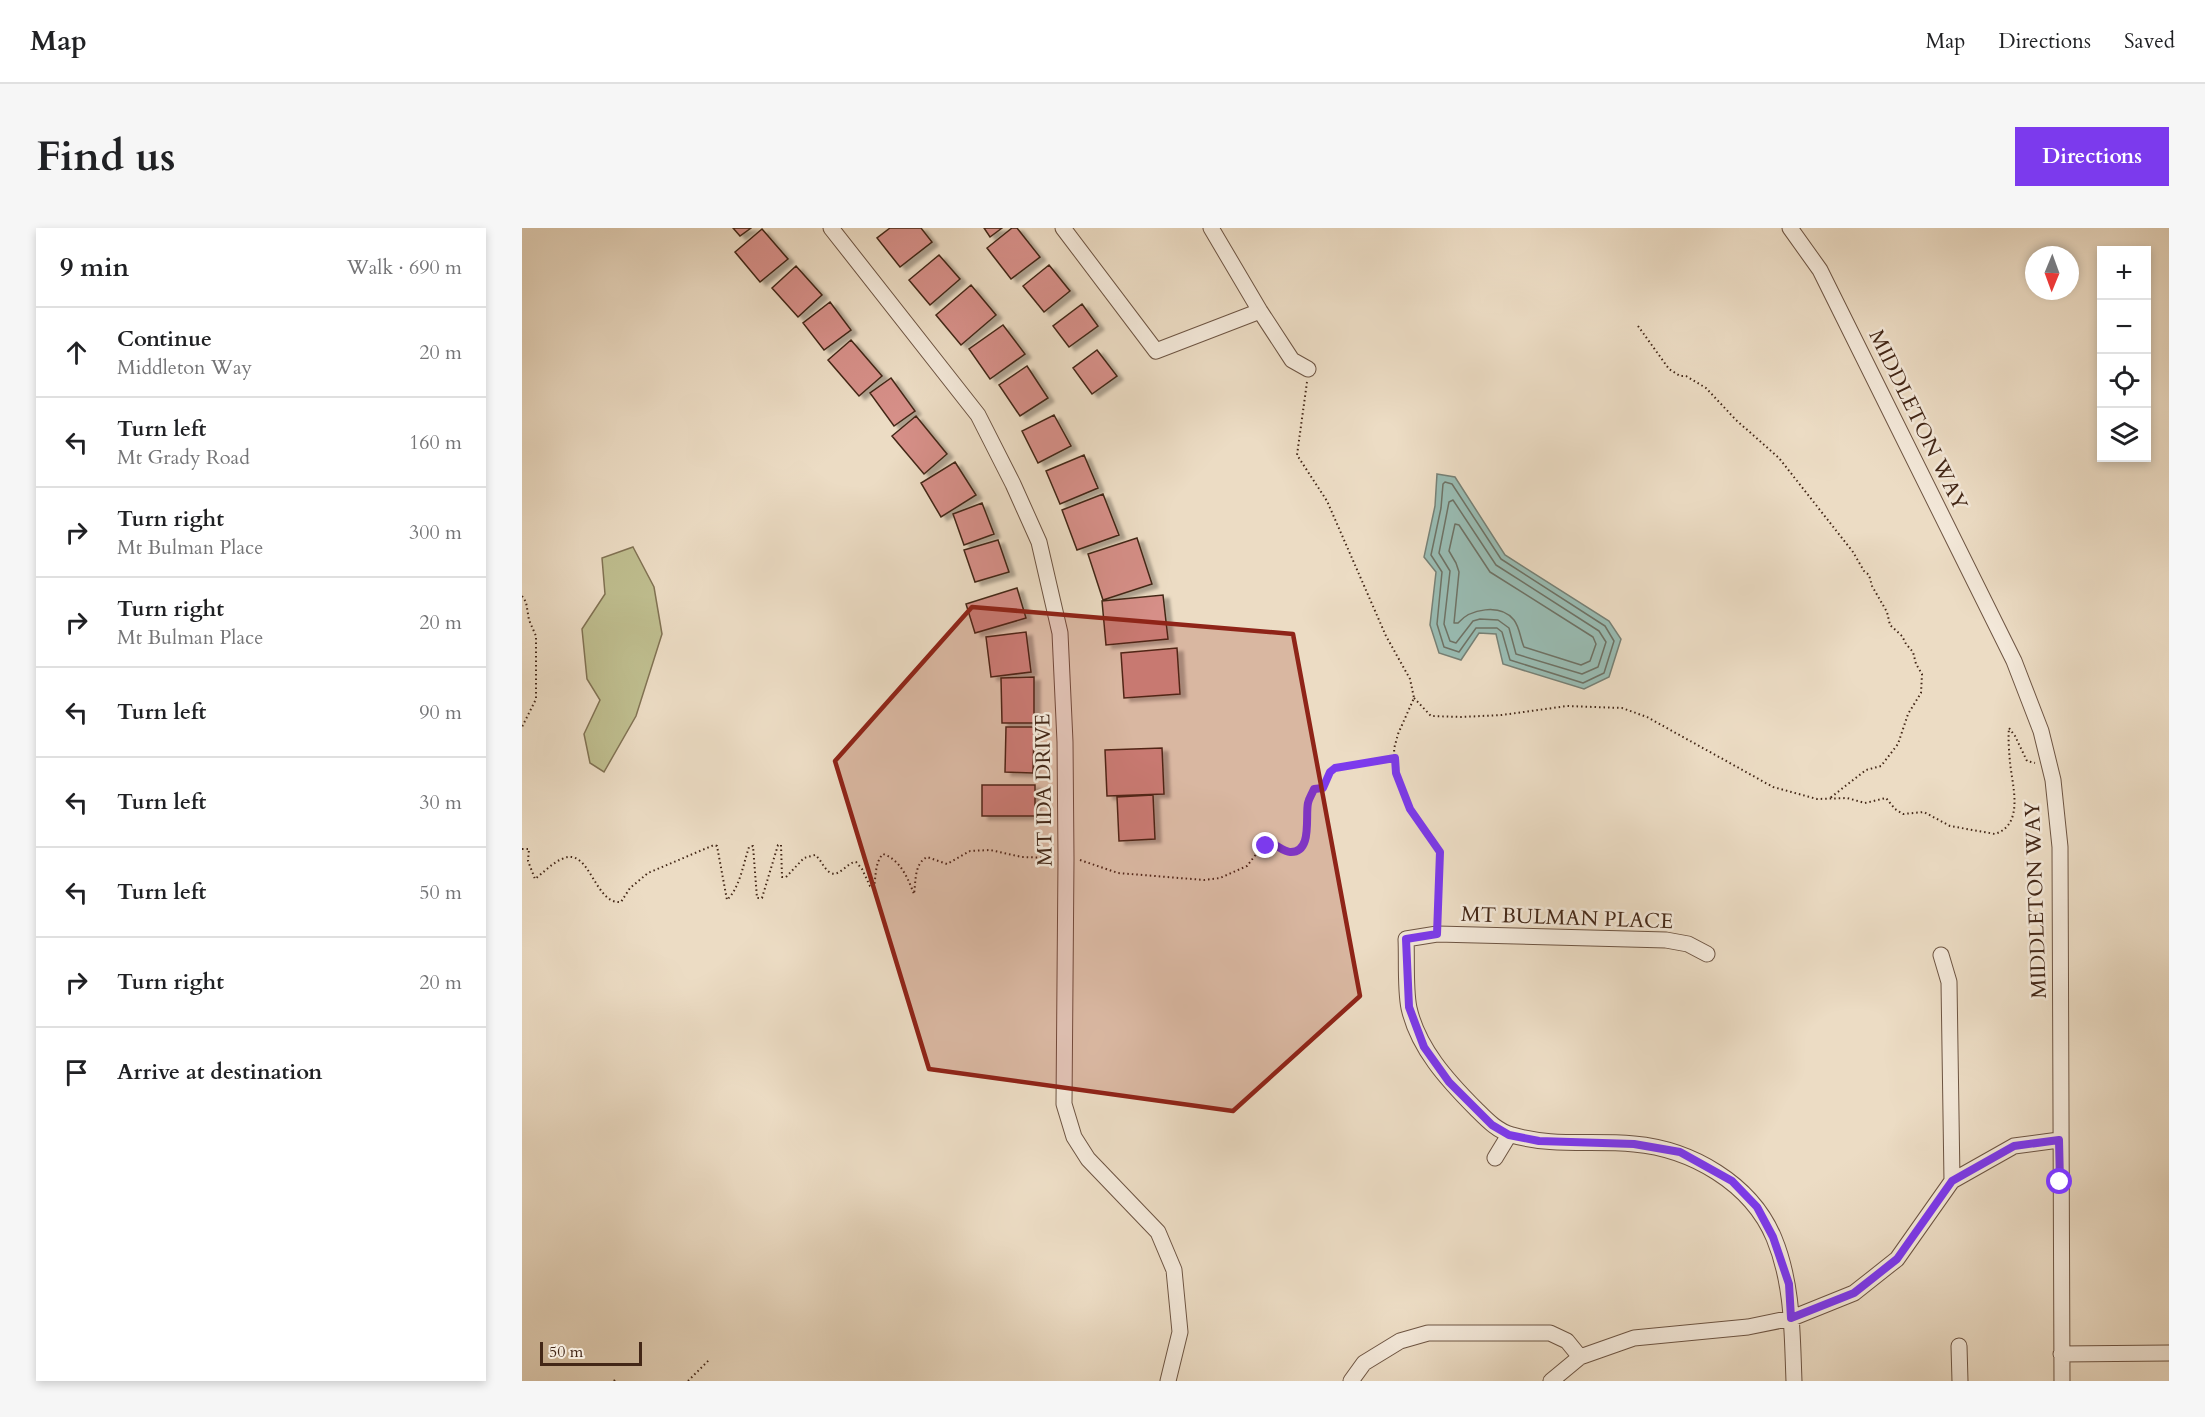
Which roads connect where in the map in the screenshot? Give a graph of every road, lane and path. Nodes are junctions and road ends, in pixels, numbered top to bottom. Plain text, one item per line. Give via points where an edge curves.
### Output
1 (831, 228) edge
2 (1063, 228) edge
3 (1211, 228) edge
4 (1790, 228) edge
5 (1260, 311) junction
6 (1638, 326) dead end
7 (1308, 369) joint
8 (522, 596) edge
9 (1414, 698) junction
10 (522, 727) edge
11 (1395, 758) junction
12 (2050, 766) junction
13 (1828, 799) junction
14 (522, 849) edge
15 (1059, 858) dead end
16 (1076, 859) dead end
17 (1437, 934) junction
18 (1707, 954) dead end
19 (1941, 955) dead end
20 (1509, 1135) junction
21 (2059, 1140) junction
22 (1495, 1158) dead end
23 (1952, 1181) junction
24 (1791, 1318) junction
25 (1959, 1346) dead end
26 (2169, 1353) edge
27 (2061, 1354) junction
28 (1580, 1357) junction
29 (710, 1359) dead end
30 (688, 1381) edge
31 (1168, 1381) edge
32 (1351, 1381) edge
33 (1551, 1381) edge
34 (1794, 1381) edge
35 (1960, 1381) edge
36 (2062, 1381) edge

1 - 31 street, MT IDA DRIVE via 978,416 1039,542 1060,633 1065,742 1064,1104 1074,1137 1088,1159 1158,1232 1174,1269 1180,1332
2 - 5 street via 1156,351
3 - 5 street
4 - 12 street, MIDDLETON WAY via 1820,270 2014,661
5 - 7 street via 1292,360
6 - 13 path via 1669,369 1706,388 1779,458 1869,575 1890,625 1913,652 1922,674 1921,693 1908,714 1898,744 1881,766 1866,770
7 - 9 path via 1297,455 1327,501 1386,636 1410,679
8 - 10 path via 536,636 536,699
9 - 11 path via 1398,734
9 - 13 path via 1431,716 1502,715 1567,706 1622,708 1647,717 1773,787
11 - 16 path via 1335,768 1323,788 1314,789 1308,804 1305,838 1298,851 1287,852 1273,844 1266,846 1247,866 1220,878 1118,873
11 - 17 path via 1396,773 1410,809 1440,852
12 - 13 path via 2026,761 2009,728 2014,808 2007,827 1995,834 1950,826 1924,812 1903,814 1886,798 1865,803 1847,798
12 - 21 street, MIDDLETON WAY via 2060,848
14 - 15 path via 529,849 528,861 535,879 563,858 569,858 585,864 606,898 614,903 621,902 648,873 714,845 727,900 749,847 753,846 757,898 762,898 778,845 782,877 804,858 815,855 834,873 856,862 870,886 874,886 883,854 906,873 914,894 917,867 927,857 947,864 970,851 990,850 1022,857
17 - 18 street, MT BULMAN PLACE via 1666,940 1688,944
17 - 20 street, MT BULMAN PLACE via 1406,939 1409,1007 1424,1047 1449,1082 1492,1125
19 - 23 street via 1949,982
20 - 22 street
20 - 24 street, MT BULMAN PLACE via 1539,1141 1634,1144 1680,1152 1732,1181 1757,1207 1773,1237 1789,1284
21 - 23 street via 2014,1146
21 - 27 street, MIDDLETON WAY
23 - 24 street via 1897,1259 1854,1293
24 - 28 street via 1748,1327 1634,1338
24 - 34 street, MT BULMAN PLACE
25 - 35 street
26 - 27 street
27 - 36 street, MIDDLETON WAY
28 - 32 street via 1567,1341 1550,1333 1428,1333 1400,1341 1364,1363
28 - 33 street
29 - 30 path

